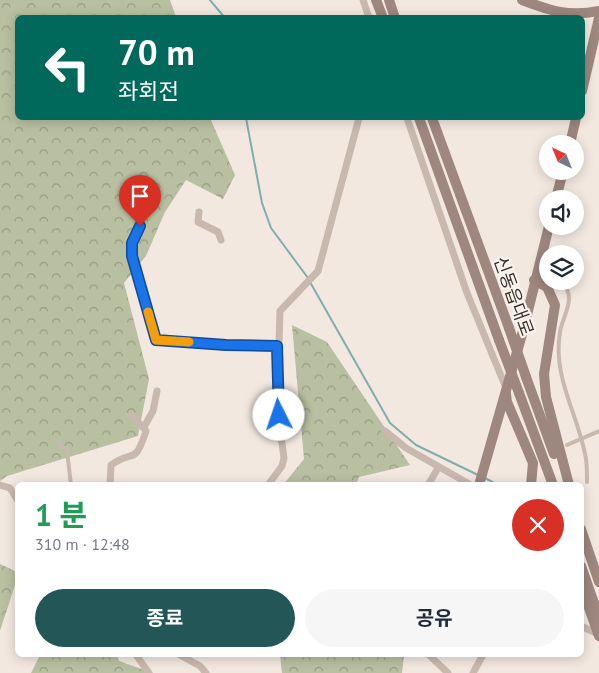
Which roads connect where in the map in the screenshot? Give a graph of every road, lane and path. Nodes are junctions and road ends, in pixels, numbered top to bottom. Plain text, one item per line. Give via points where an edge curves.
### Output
1 (363, 0) edge
2 (376, 0) edge
3 (389, 0) edge
4 (522, 0) edge
5 (599, 12) edge
6 (368, 15) edge
7 (382, 15) edge
8 (394, 15) edge
9 (599, 18) edge
10 (585, 78) edge
11 (358, 120) edge
12 (408, 120) edge
13 (420, 120) edge
14 (433, 120) edge
15 (576, 120) edge
16 (572, 135) edge
17 (199, 212) dead end
18 (147, 229) dead end
19 (547, 235) edge
20 (221, 240) dead end
21 (534, 280) junction
22 (565, 290) edge
23 (277, 346) junction
24 (506, 388) junction
25 (157, 391) dead end
26 (132, 415) dead end
27 (144, 427) junction
28 (385, 431) dead end
29 (599, 431) edge
30 (581, 440) junction
31 (59, 443) dead end
32 (568, 444) dead end
33 (438, 468) junction
34 (71, 482) edge
35 (110, 482) edge
36 (270, 482) edge
37 (430, 482) edge
38 (465, 482) edge
39 (480, 482) edge
40 (532, 482) edge
41 (552, 482) edge
42 (566, 482) edge
43 (566, 482) edge
44 (587, 482) dead end
45 (0, 485) edge
46 (15, 496) edge
47 (584, 538) edge
48 (599, 582) edge
49 (584, 585) edge
50 (587, 604) edge
51 (599, 617) edge
52 (584, 628) edge
53 (599, 635) edge
54 (137, 657) edge
55 (184, 657) edge
56 (431, 657) edge
57 (482, 657) edge
58 (149, 673) edge
59 (206, 673) edge
60 (448, 673) edge
61 (473, 673) edge

1 - 6 street
2 - 7 main road
3 - 8 main road
4 - 5 main road via 552,11 578,15
9 - 10 main road
11 - 23 street via 318,271 280,311
12 - 24 street via 467,293
13 - 41 main road, 신동읍대로, bridge
14 - 42 main road, 신동읍대로, bridge
15 - 16 main road
17 - 20 street via 198,222 218,232
18 - 23 lane via 138,228 132,243 132,256 156,340
19 - 21 main road
21 - 24 main road
21 - 43 main road via 547,287 555,305 544,374 546,397
22 - 30 lane via 569,310 560,331 560,367
23 - 36 street via 277,407 284,458
24 - 39 main road
24 - 40 main road via 507,402 537,462
25 - 27 street via 153,410
26 - 27 street
27 - 35 street via 146,431 138,453 111,465
28 - 33 street
29 - 30 lane
30 - 32 lane
30 - 44 lane
31 - 34 lane via 67,451
33 - 37 street
33 - 38 street
45 - 46 street via 10,488
47 - 48 main road
49 - 50 main road
50 - 51 main road
50 - 53 main road
52 - 53 street
54 - 58 street
55 - 59 street
56 - 60 street
57 - 61 street

